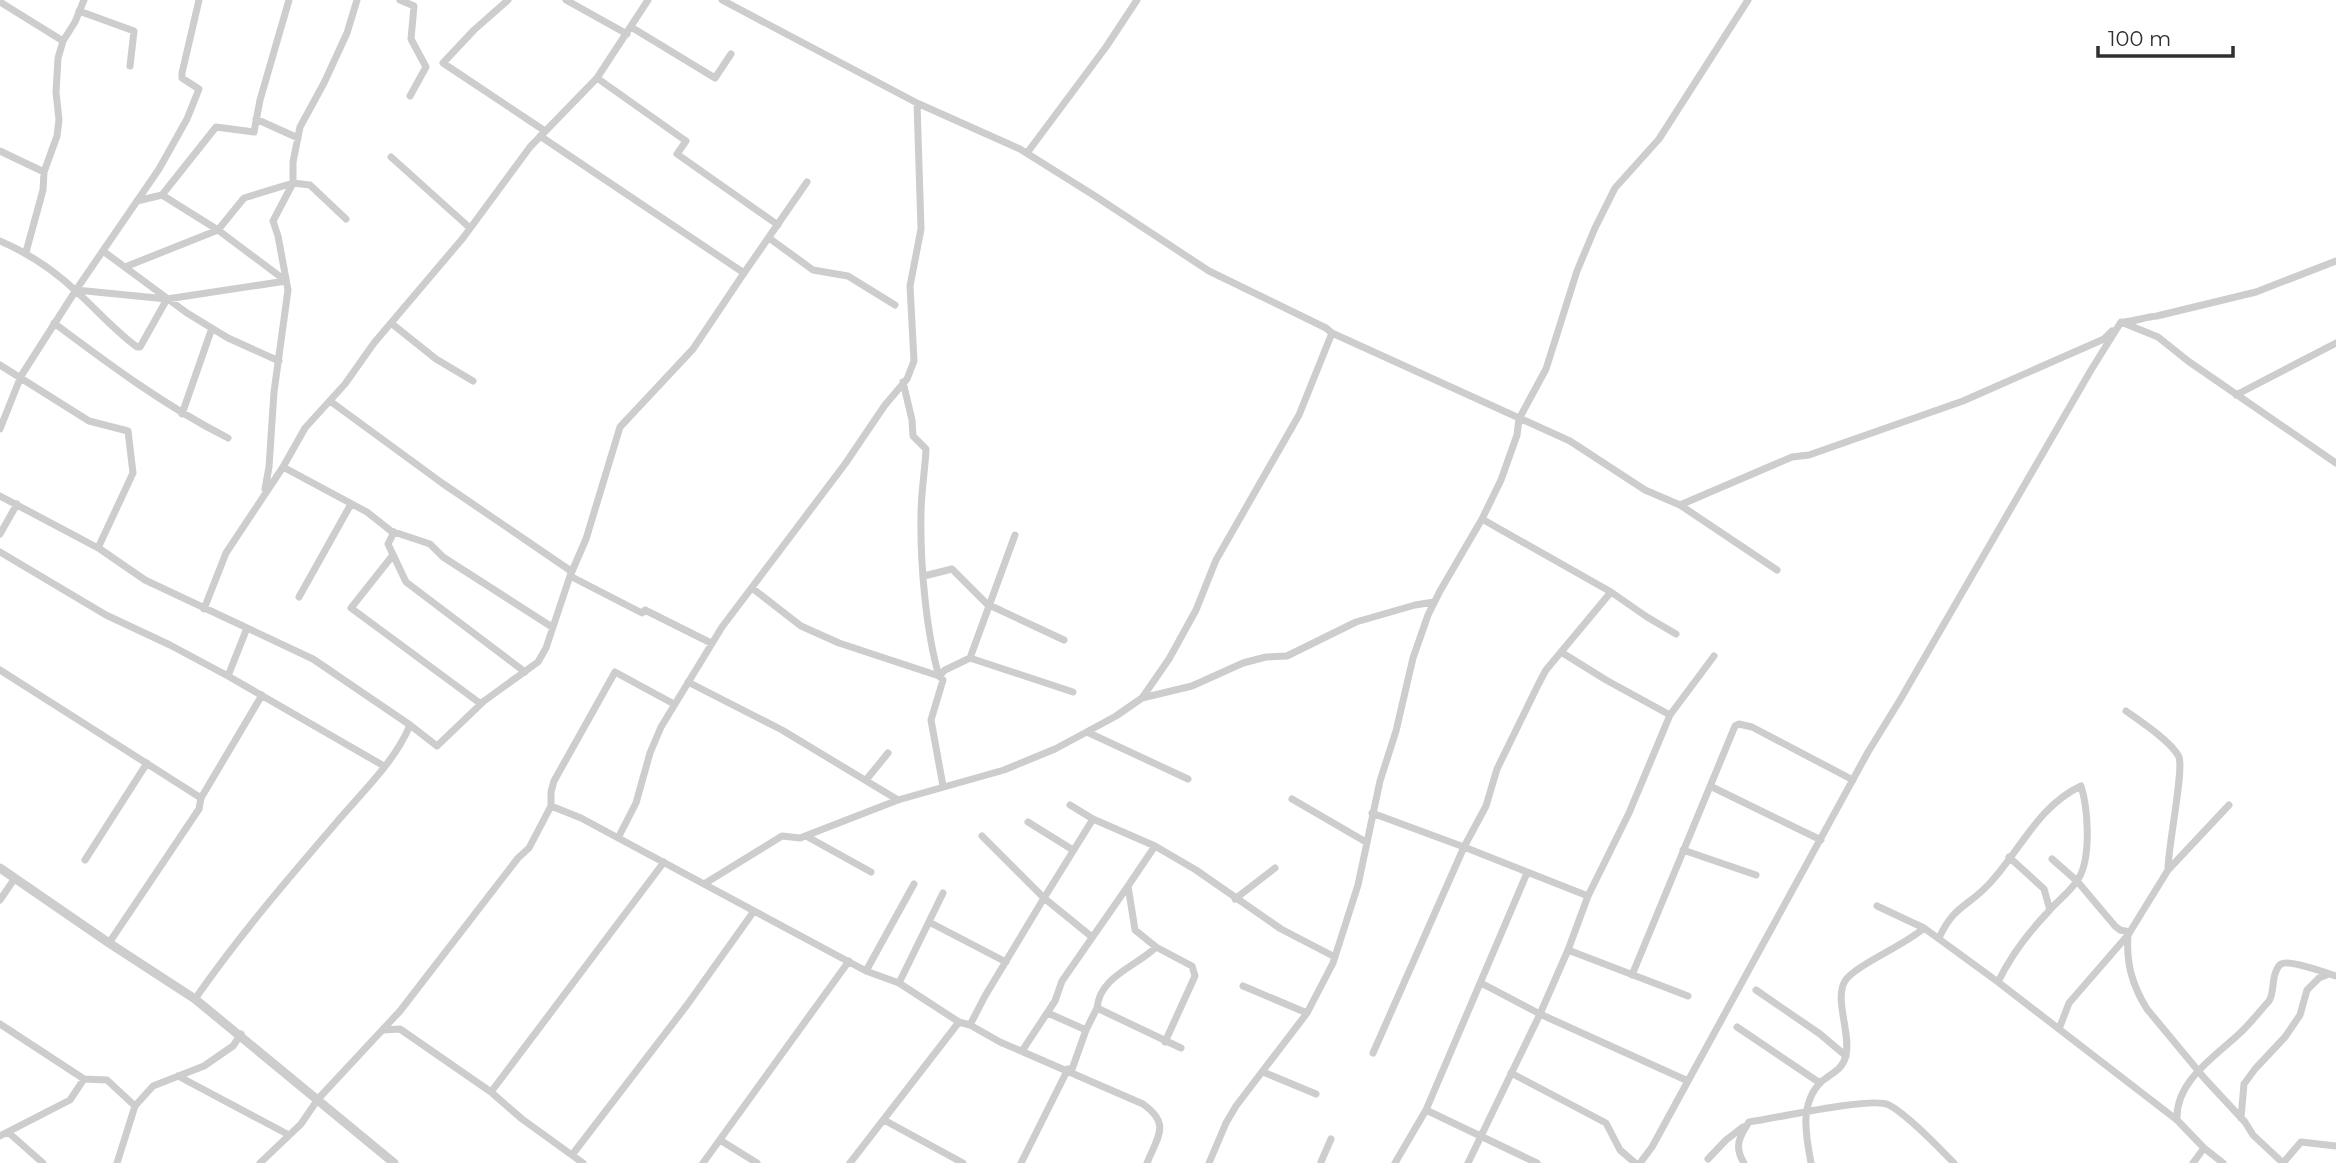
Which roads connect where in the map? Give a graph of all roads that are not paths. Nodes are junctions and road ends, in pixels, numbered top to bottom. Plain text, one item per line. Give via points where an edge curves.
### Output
1 (84, 0) edge
2 (199, 0) edge
3 (289, 0) edge
4 (357, 0) edge
5 (400, 0) edge
6 (508, 0) edge
7 (566, 0) edge
8 (648, 0) edge
9 (722, 0) edge
10 (1137, 0) edge
11 (1748, 0) edge
12 (0, 2) edge
13 (79, 11) junction
14 (629, 31) junction
15 (62, 41) junction
16 (732, 54) dead end
17 (130, 66) dead end
18 (597, 78) junction
19 (410, 96) dead end
20 (917, 103) junction
21 (256, 119) junction
22 (543, 133) junction
23 (298, 138) junction
24 (0, 150) edge
25 (1027, 153) junction
26 (391, 157) dead end
27 (44, 172) junction
28 (807, 182) dead end
29 (293, 183) junction
30 (162, 195) junction
31 (137, 201) junction
32 (346, 219) dead end
33 (778, 225) junction
34 (470, 228) junction
35 (218, 230) junction
36 (769, 238) junction
37 (0, 241) edge
38 (103, 251) junction
39 (26, 252) junction
40 (2336, 261) edge
41 (125, 267) junction
42 (744, 273) junction
43 (286, 281) junction
44 (76, 290) junction
45 (167, 299) junction
46 (895, 305) dead end
47 (2121, 322) junction
48 (54, 323) junction
49 (391, 323) junction
50 (212, 328) junction
51 (1332, 333) junction
52 (2336, 344) edge
53 (279, 361) junction
54 (0, 365) edge
55 (20, 376) junction
56 (473, 381) dead end
57 (903, 382) junction
58 (2236, 395) junction
59 (330, 401) junction
60 (182, 414) junction
61 (1520, 419) junction
62 (0, 429) edge
63 (228, 438) dead end
64 (2336, 463) edge
65 (283, 467) junction
66 (264, 493) junction
67 (0, 496) edge
68 (351, 504) junction
69 (17, 505) junction
70 (1680, 505) junction
71 (1482, 519) junction
72 (394, 532) junction
73 (0, 534) edge
74 (1015, 535) dead end
75 (97, 548) junction
76 (0, 552) edge
77 (393, 555) junction
78 (1777, 570) dead end
79 (571, 574) junction
80 (924, 576) junction
81 (752, 588) junction
82 (1611, 592) junction
83 (299, 597) dead end
84 (1434, 602) junction
85 (989, 605) junction
86 (204, 609) junction
87 (552, 627) junction
88 (247, 628) junction
89 (1676, 634) dead end
90 (1064, 640) dead end
91 (711, 643) junction
92 (1561, 652) junction
93 (1714, 656) dead end
94 (970, 658) junction
95 (0, 670) edge
96 (525, 672) junction
97 (228, 676) junction
98 (939, 677) junction
99 (688, 682) junction
100 (1073, 692) dead end
101 (262, 695) junction
102 (1142, 698) junction
103 (481, 704) junction
104 (674, 704) junction
105 (2126, 711) dead end
106 (1670, 715) junction
107 (410, 725) junction
108 (1087, 732) junction
109 (888, 753) dead end
110 (147, 763) junction
111 (384, 766) junction
112 (1188, 779) dead end
113 (866, 780) junction
114 (1853, 780) junction
115 (943, 786) junction
116 (1710, 786) junction
117 (201, 798) junction
118 (1292, 799) dead end
119 (898, 800) junction
120 (1070, 805) dead end
121 (2229, 805) dead end
122 (551, 806) junction
123 (1372, 813) junction
124 (1093, 819) junction
125 (1028, 822) dead end
126 (806, 836) junction
127 (982, 836) dead end
128 (618, 838) junction
129 (1821, 840) junction
130 (1366, 842) junction
131 (1156, 846) junction
132 (1464, 846) junction
133 (1073, 850) junction
134 (1684, 850) junction
135 (2009, 857) junction
136 (2052, 859) dead end
137 (85, 860) dead end
138 (664, 862) junction
139 (0, 868) edge
140 (1275, 868) dead end
141 (2168, 870) junction
142 (871, 873) dead end
143 (1527, 873) junction
144 (1756, 875) dead end
145 (15, 878) junction
146 (2077, 881) junction
147 (704, 884) junction
148 (914, 884) dead end
149 (1128, 886) junction
150 (943, 893) dead end
151 (1588, 896) junction
152 (1044, 898) junction
153 (1235, 899) junction
154 (0, 900) edge
155 (1877, 906) dead end
156 (2050, 909) junction
157 (754, 911) junction
158 (929, 922) junction
159 (1924, 928) junction
160 (2129, 934) junction
161 (1092, 937) junction
162 (1939, 938) junction
163 (109, 943) junction
164 (1156, 947) junction
165 (1568, 950) junction
166 (1335, 957) junction
167 (849, 961) junction
168 (1006, 962) junction
169 (866, 971) junction
170 (1632, 975) junction
171 (2333, 975) edge
172 (1998, 982) junction
173 (899, 983) junction
174 (1481, 983) junction
175 (1243, 986) dead end
176 (1756, 990) dead end
177 (1688, 996) dead end
178 (195, 999) junction
179 (1097, 1008) junction
180 (1048, 1013) junction
181 (1307, 1013) junction
182 (1540, 1014) junction
183 (959, 1022) junction
184 (0, 1024) edge
185 (970, 1025) junction
186 (1737, 1027) dead end
187 (2059, 1028) junction
188 (383, 1030) junction
189 (1086, 1030) junction
190 (241, 1034) junction
191 (1165, 1042) junction
192 (1181, 1048) dead end
193 (1022, 1051) junction
194 (1373, 1053) dead end
195 (1846, 1056) junction
196 (1070, 1070) junction
197 (2198, 1070) junction
198 (1263, 1072) junction
199 (1511, 1073) junction
200 (178, 1076) junction
201 (85, 1079) junction
202 (1688, 1081) junction
203 (1820, 1083) junction
204 (491, 1092) junction
205 (1316, 1094) dead end
206 (318, 1099) junction
207 (135, 1105) junction
208 (1426, 1110) junction
209 (1805, 1112) junction
210 (2241, 1118) junction
211 (884, 1120) junction
212 (2177, 1120) junction
213 (1749, 1122) junction
214 (9, 1133) junction
215 (289, 1135) junction
216 (1481, 1135) junction
217 (0, 1136) edge
218 (1331, 1139) dead end
219 (720, 1140) junction
220 (2336, 1146) edge
221 (2204, 1148) junction
222 (572, 1155) junction
223 (1708, 1160) dead end
224 (116, 1162) edge
225 (1810, 1162) edge
226 (43, 1163) edge
227 (260, 1163) edge
228 (394, 1163) edge
229 (583, 1163) edge
230 (703, 1163) edge
231 (757, 1163) edge
232 (850, 1163) edge
233 (963, 1163) edge
234 (1021, 1163) edge
235 (1147, 1163) edge
236 (1209, 1163) edge
237 (1321, 1163) edge
238 (1395, 1163) edge
239 (1468, 1163) edge
240 (1537, 1163) edge
241 (1638, 1163) edge
242 (1744, 1163) edge
243 (1954, 1163) edge
244 (2193, 1163) edge
245 (2223, 1163) edge
246 (2283, 1163) edge

1 - 13 street
2 - 31 street via 182,76 199,91 182,129
3 - 21 street
4 - 23 street via 347,33
5 - 19 street via 414,6 411,39 426,67
6 - 22 street via 443,63
7 - 14 street
8 - 14 street
9 - 20 street
10 - 25 street
11 - 61 street via 1658,139 1615,188 1577,271 1546,369
12 - 15 street
13 - 15 street
13 - 17 street via 134,31
14 - 16 street via 715,78
14 - 18 street
15 - 27 street via 56,73 60,120
18 - 22 street
18 - 33 street via 686,141 677,154
20 - 25 street
20 - 57 street via 921,229 910,286 914,362
21 - 23 street
21 - 30 street via 254,132 216,127
22 - 34 street
22 - 42 street
23 - 29 street
24 - 27 street
25 - 51 street via 1209,271
26 - 34 street
27 - 39 street
28 - 33 street
29 - 32 street via 310,185
29 - 35 street via 244,198
29 - 43 street via 273,221
30 - 31 street
30 - 35 street
31 - 38 street
33 - 36 street
34 - 49 street
35 - 41 street
35 - 43 street
36 - 42 street
36 - 46 street via 813,270 848,276
37 - 39 street
38 - 41 street
38 - 44 street
39 - 44 street
40 - 47 street via 2256,292
41 - 45 street
42 - 79 street via 693,348 620,427
43 - 45 street
43 - 53 street
44 - 45 street
44 - 45 street via 116,332 138,347
44 - 48 street
45 - 50 street
47 - 58 street via 2158,337
47 - 70 street via 2104,340 1963,401 1792,457
47 - 114 street
48 - 55 street
48 - 60 street
49 - 56 street
49 - 59 street
50 - 53 street
50 - 60 street
51 - 61 street
51 - 102 street via 1298,415 1216,560 1169,659
52 - 58 street
53 - 66 street
54 - 55 street
55 - 62 street
55 - 75 street via 89,421 128,431 132,473
57 - 80 street via 913,436 926,449 921,514
57 - 81 street
58 - 64 street
59 - 65 street via 305,428
59 - 79 street
60 - 63 street
61 - 70 street via 1570,441 1645,490
61 - 71 street via 1510,456
65 - 66 street
65 - 68 street
66 - 86 street via 226,552
67 - 69 street
68 - 72 street
68 - 83 street
69 - 73 street
69 - 75 street
70 - 78 street
71 - 82 street
71 - 84 street
72 - 77 street via 388,544
72 - 87 street via 430,544
74 - 85 street
75 - 86 street via 145,580
76 - 97 street via 106,615
77 - 96 street via 406,582
77 - 103 street via 351,608
79 - 87 street
79 - 91 street via 642,613 645,610
80 - 85 street via 952,569
80 - 98 street
81 - 91 street
81 - 98 street via 801,626
82 - 89 street
82 - 92 street
84 - 102 street via 1356,622 1287,656 1243,663 1192,686
84 - 123 street via 1413,658
85 - 90 street
85 - 94 street
86 - 88 street
87 - 96 street via 538,662
88 - 97 street
88 - 107 street via 313,659
91 - 99 street
92 - 106 street
92 - 132 street via 1546,670 1513,733 1486,806
93 - 106 street
94 - 98 street
94 - 100 street
95 - 110 street
96 - 103 street
97 - 101 street
98 - 115 street via 943,680 931,720
99 - 104 street
99 - 113 street
101 - 111 street
101 - 117 street
102 - 108 street
103 - 107 street via 436,746
104 - 122 street via 615,672 554,781
104 - 128 street
105 - 141 street via 2179,757
106 - 151 street
107 - 111 street
108 - 112 street
108 - 115 street via 1004,770
109 - 113 street
110 - 117 street
110 - 137 street
111 - 178 street
113 - 119 street
114 - 116 street via 1739,724
114 - 129 street
115 - 119 street
116 - 129 street
116 - 134 street
117 - 163 street via 199,809
118 - 130 street
119 - 126 street
120 - 124 street
121 - 141 street
122 - 128 street
122 - 188 street via 529,848
123 - 130 street
123 - 132 street
124 - 131 street
124 - 133 street
125 - 133 street
126 - 142 street
126 - 147 street via 782,836
127 - 152 street
128 - 138 street
129 - 202 street
130 - 166 street
131 - 149 street
131 - 153 street
132 - 143 street
132 - 194 street
133 - 152 street
134 - 144 street
134 - 170 street
135 - 146 street via 2046,810 2081,786 2087,856
135 - 156 street via 2044,889
135 - 162 street via 1991,882 1947,920
136 - 146 street
138 - 147 street
138 - 204 street
139 - 145 street
140 - 153 street
141 - 160 street
143 - 151 street
143 - 174 street
145 - 154 street
145 - 163 street
146 - 156 street
146 - 160 street via 2115,926
147 - 157 street
148 - 169 street
149 - 161 street
149 - 164 street via 1135,930
150 - 158 street
151 - 165 street
152 - 161 street
152 - 168 street
153 - 166 street
155 - 159 street
156 - 172 street via 2021,942
157 - 167 street
157 - 222 street
158 - 168 street
158 - 173 street
159 - 162 street
159 - 195 street via 1845,981
160 - 187 street via 2069,1003
160 - 197 street via 2128,964 2139,996
161 - 180 street via 1062,981
162 - 172 street
163 - 178 street
164 - 179 street via 1120,971 1098,995
164 - 191 street via 1192,966 1195,976
165 - 170 street
165 - 182 street
166 - 181 street
167 - 169 street
167 - 219 street
168 - 185 street
169 - 173 street
170 - 177 street
171 - 197 street via 2280,964 2269,1001
171 - 210 street via 2319,978 2307,990 2300,1015 2244,1084
172 - 187 street
173 - 183 street
174 - 182 street
174 - 208 street
175 - 181 street
176 - 195 street
178 - 190 street
179 - 189 street
179 - 191 street
180 - 189 street
180 - 193 street
181 - 198 street
182 - 199 street
182 - 202 street
183 - 185 street
183 - 211 street
184 - 201 street
185 - 193 street
186 - 203 street
187 - 212 street
188 - 204 street via 400,1029
188 - 206 street
189 - 196 street
190 - 200 street via 233,1046 204,1066
190 - 206 street
191 - 192 street
193 - 196 street
195 - 203 street via 1836,1072
196 - 234 street
196 - 235 street via 1154,1111 1160,1132
197 - 210 street
197 - 212 street via 2181,1098
198 - 205 street
198 - 236 street via 1236,1105
199 - 216 street
199 - 241 street via 1606,1123 1620,1150
200 - 207 street via 153,1086
200 - 215 street
201 - 207 street via 107,1080
201 - 214 street via 69,1100
202 - 241 street via 1653,1146
203 - 209 street
204 - 222 street
206 - 215 street
206 - 228 street
207 - 224 street
208 - 216 street
208 - 238 street
209 - 213 street
209 - 225 street
209 - 243 street via 1881,1102 1898,1111
210 - 246 street
211 - 232 street
211 - 233 street
212 - 221 street
213 - 223 street
213 - 242 street via 1738,1138
214 - 217 street
214 - 226 street
215 - 227 street
216 - 239 street
216 - 240 street
218 - 237 street
219 - 230 street
219 - 231 street
220 - 246 street via 2301,1142
221 - 244 street
221 - 245 street
222 - 229 street

